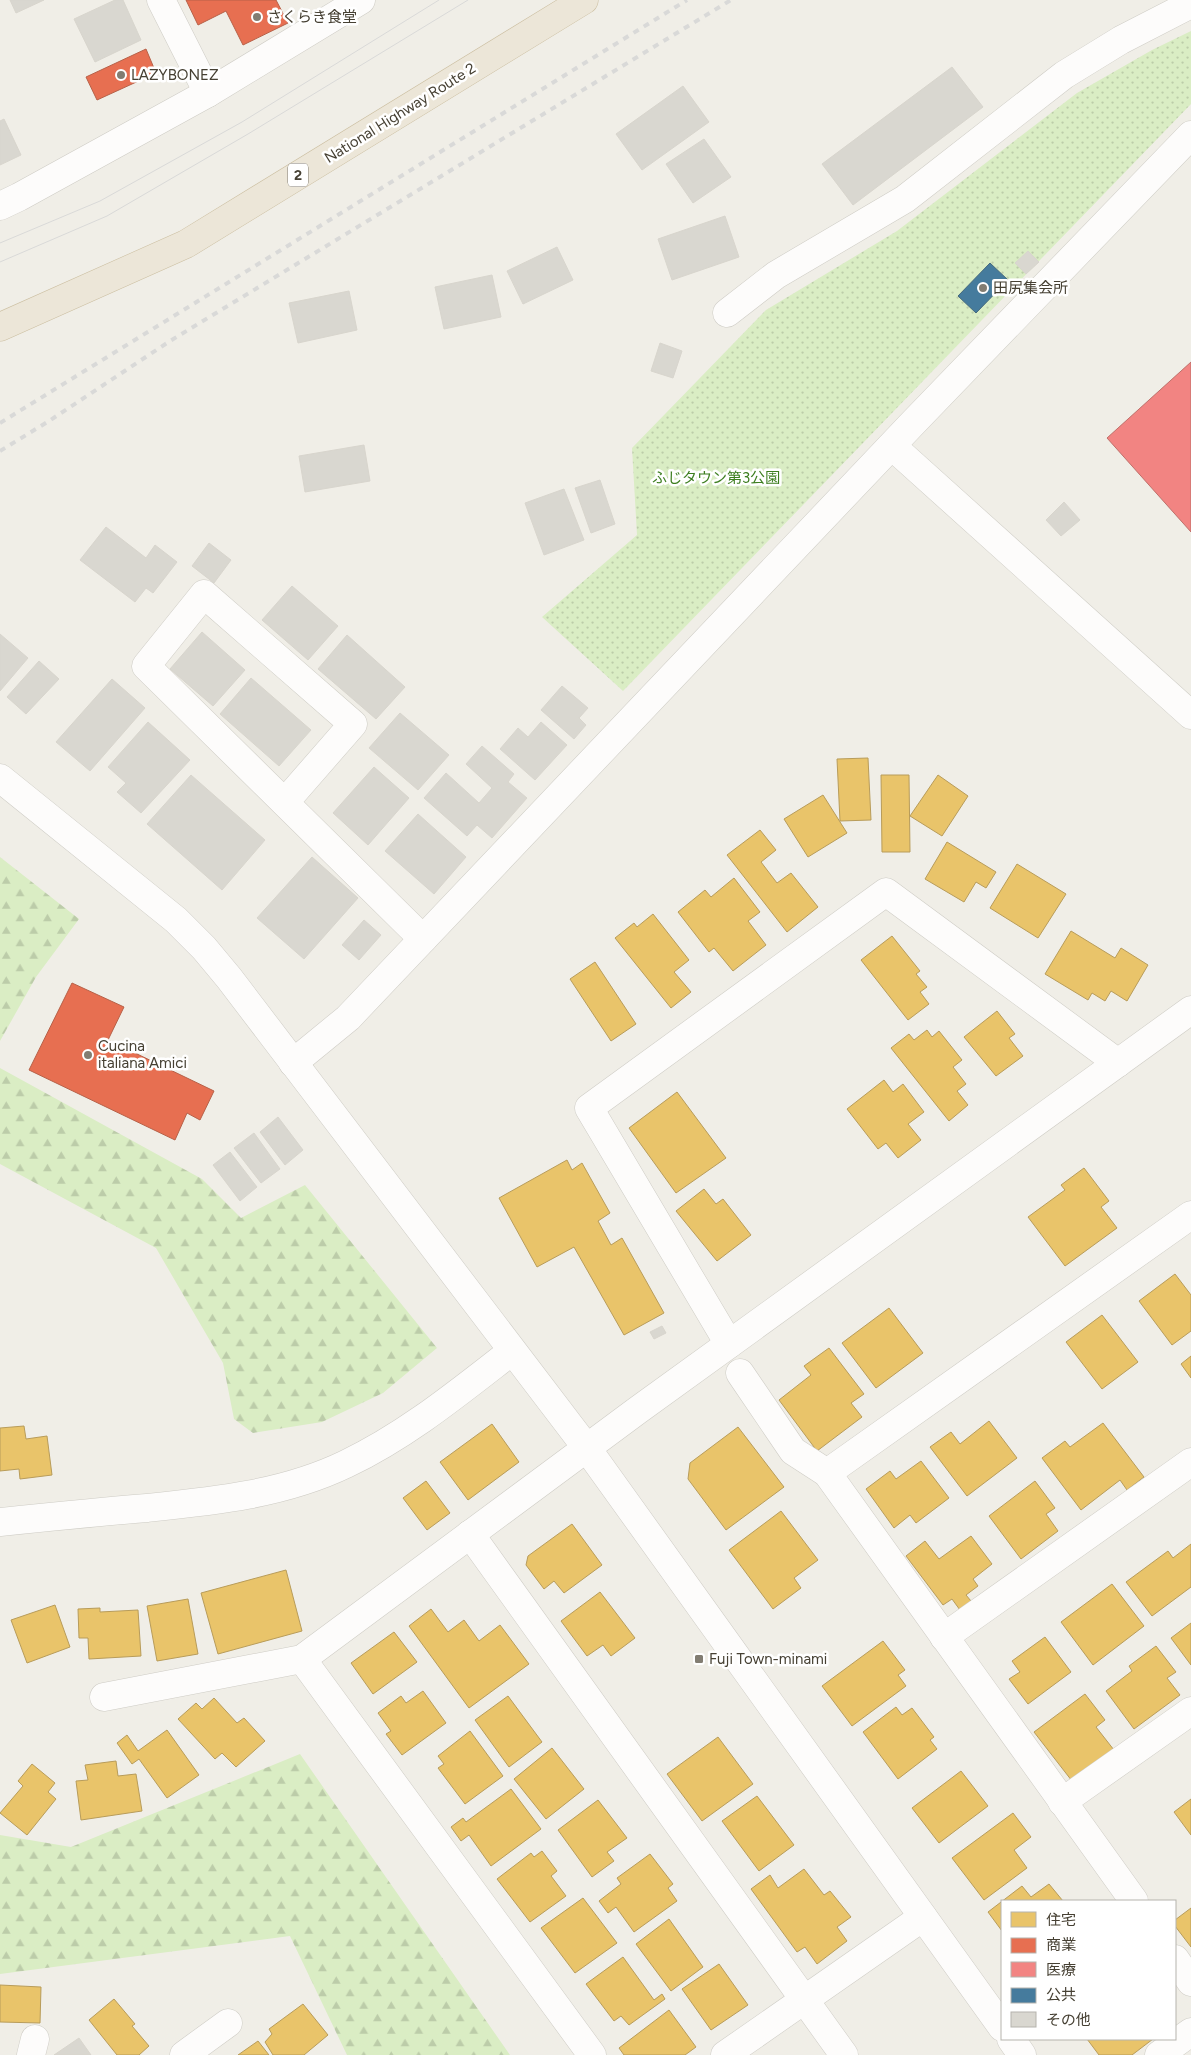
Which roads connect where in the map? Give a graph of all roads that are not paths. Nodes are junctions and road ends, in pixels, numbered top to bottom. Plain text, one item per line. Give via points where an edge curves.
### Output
1 (161, 0) edge
2 (362, 0) edge
3 (584, 0) edge
4 (1191, 4) edge
5 (208, 93) junction
6 (1191, 135) edge
7 (0, 206) edge
8 (727, 313) dead end
9 (0, 327) edge
10 (892, 446) junction
11 (1191, 715) edge
12 (0, 778) edge
13 (285, 802) junction
14 (423, 939) junction
15 (1191, 1010) edge
16 (293, 1063) junction
17 (1118, 1063) junction
18 (1191, 1215) edge
19 (729, 1344) junction
20 (512, 1351) junction
21 (740, 1372) dead end
22 (586, 1448) junction
23 (1191, 1462) edge
24 (828, 1473) junction
25 (0, 1522) edge
26 (470, 1534) junction
27 (944, 1637) junction
28 (302, 1659) junction
29 (104, 1697) dead end
30 (1191, 1711) edge
31 (1062, 1802) junction
32 (1133, 1900) edge
33 (923, 1917) junction
34 (1176, 1960) edge
35 (1191, 1982) edge
36 (804, 2000) junction
37 (228, 2023) dead end
38 (1001, 2026) edge
39 (1191, 2032) edge
40 (1012, 2040) edge
41 (184, 2055) edge
42 (592, 2055) edge
43 (725, 2055) edge
44 (844, 2055) edge
45 (1022, 2055) edge
46 (1159, 2055) edge

1 - 5 street
2 - 5 street
3 - 9 highway, National Highway Route 2 / 2 via 186,244
4 - 8 street via 1121,40 1064,75 905,199 776,275
5 - 7 street
6 - 10 street
10 - 11 street
10 - 14 street
12 - 16 street via 176,920 229,978
13 - 13 street via 146,666 204,594 353,724
13 - 14 street
14 - 16 street via 348,1018
15 - 17 street
16 - 20 street
17 - 19 street
17 - 19 street via 886,892 589,1108
18 - 24 street
19 - 22 street
20 - 22 street
20 - 25 street via 387,1443 345,1465 300,1482 254,1495 207,1502
21 - 24 street via 793,1451
22 - 26 street
22 - 33 street
23 - 27 street
24 - 27 street
26 - 28 street
26 - 36 street
27 - 31 street
28 - 29 street
28 - 42 street
30 - 31 street
31 - 32 street
33 - 36 street
33 - 38 street
34 - 35 street
36 - 43 street
36 - 44 street
37 - 41 street
39 - 46 street
40 - 45 street

